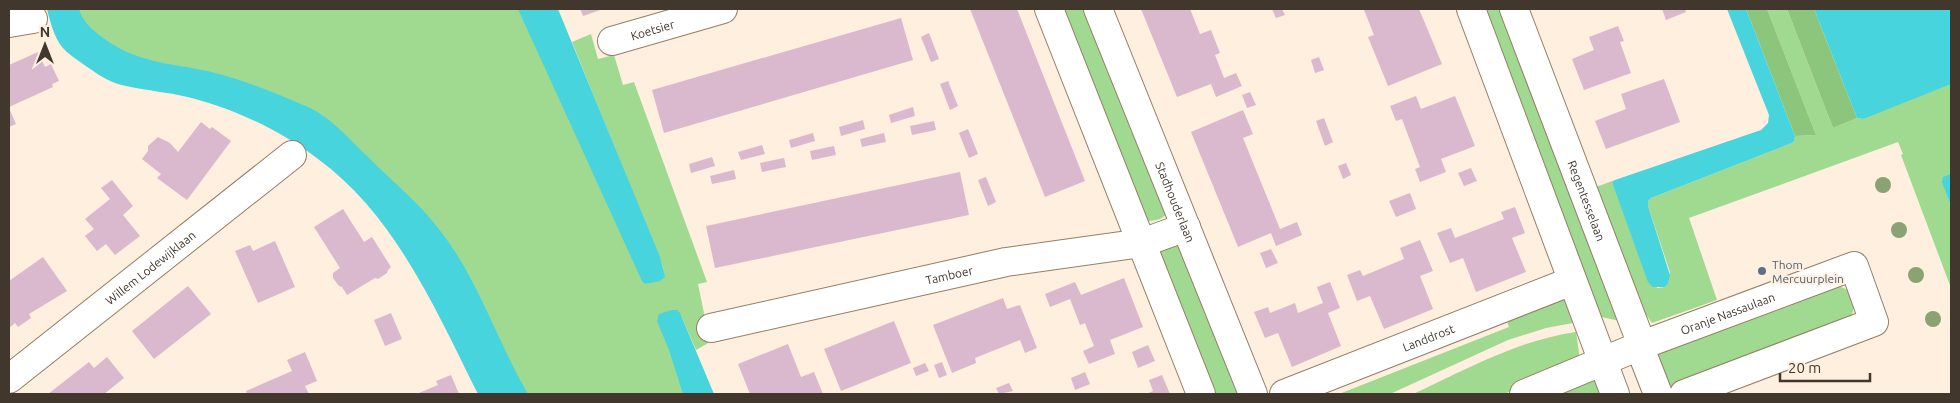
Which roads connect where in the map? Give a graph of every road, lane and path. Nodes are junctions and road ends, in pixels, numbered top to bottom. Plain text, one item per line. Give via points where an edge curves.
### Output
1 (723, 9) edge
2 (1049, 9) edge
3 (1098, 9) edge
4 (1471, 9) edge
5 (1514, 9) edge
6 (612, 41) dead end
7 (292, 155) dead end
8 (1186, 227) junction
9 (1142, 243) junction
10 (1572, 281) junction
11 (711, 328) dead end
12 (1642, 345) junction
13 (1601, 357) junction
14 (9, 379) edge
15 (1201, 394) edge
16 (1254, 394) edge
17 (1284, 394) edge
18 (1524, 394) edge
19 (1615, 394) edge
20 (1658, 394) edge
21 (1684, 394) edge

1 - 6 street, Koetsier
2 - 9 street
3 - 8 street, Stadhouderlaan
4 - 10 street
5 - 12 street, Regentesselaan
7 - 14 street, Willem Lodewijklaan
8 - 9 street, Tamboer
8 - 16 street, Stadhouderlaan
9 - 11 street, Tamboer via 1006,262
9 - 15 street
10 - 13 street
10 - 17 street, Landdrost
12 - 13 street, Oranje Nassaulaan
12 - 20 street, Regentesselaan
12 - 21 street, Oranje Nassaulaan via 1854,266 1874,322
13 - 18 street, Oranje Nassaulaan
13 - 19 street

